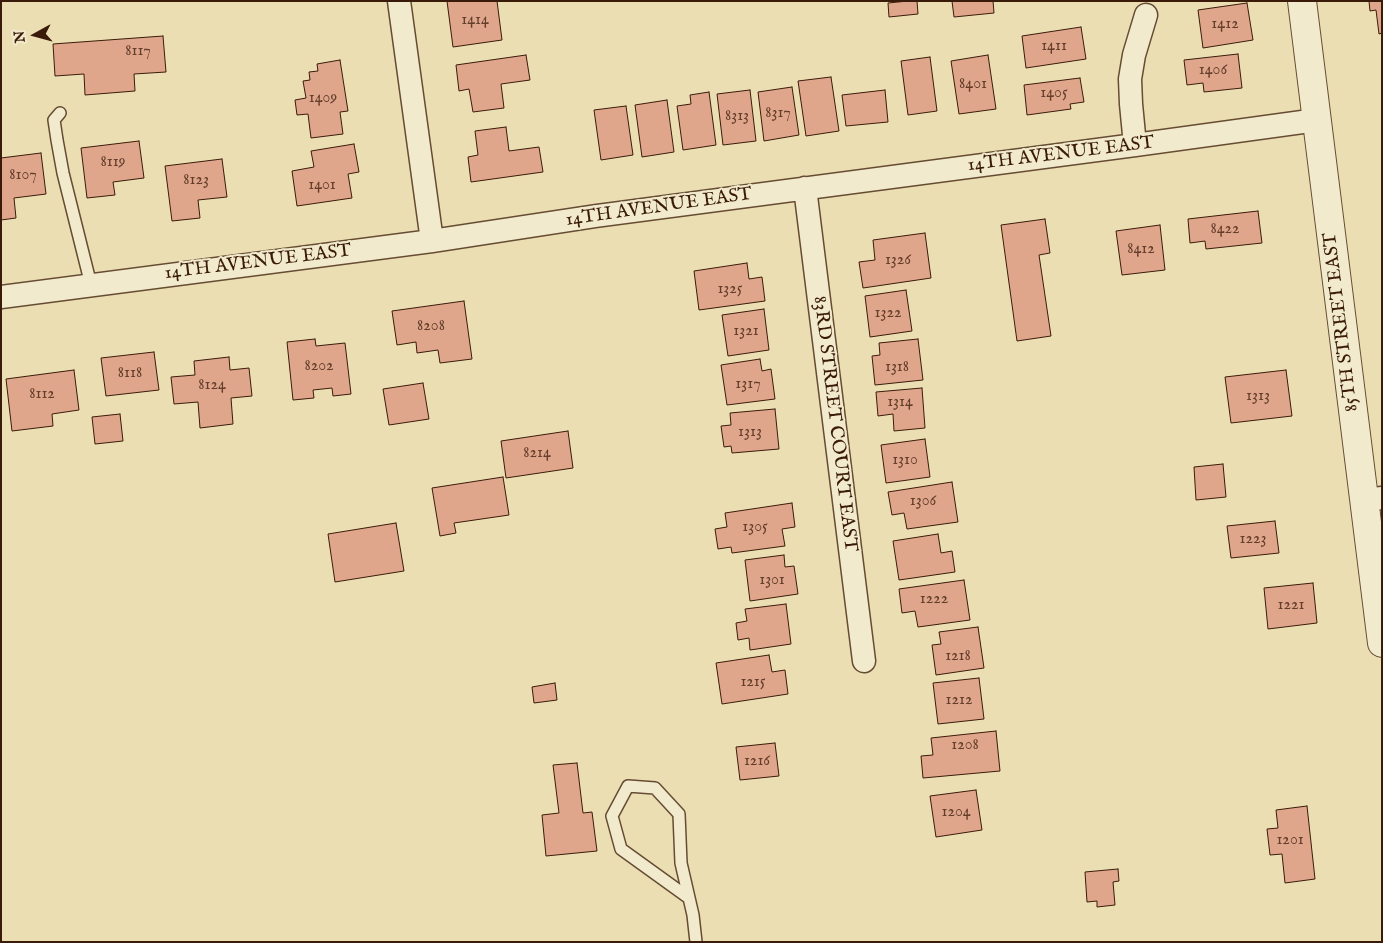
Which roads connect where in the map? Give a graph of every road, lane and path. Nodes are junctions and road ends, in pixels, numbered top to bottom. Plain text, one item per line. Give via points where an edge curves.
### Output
1 (398, 1) edge
2 (1302, 1) edge
3 (1146, 15) dead end
4 (60, 113) dead end
5 (1317, 120) junction
6 (1135, 145) junction
7 (805, 188) junction
8 (432, 241) junction
9 (91, 285) junction
10 (1, 297) edge
11 (1373, 499) edge
12 (1382, 643) edge
13 (864, 661) dead end
14 (689, 898) junction
15 (696, 942) edge

1 - 8 street
2 - 5 street, 85TH STREET EAST
3 - 6 street via 1130,79
4 - 9 lane via 54,120 57,140
5 - 6 street, 14TH AVENUE EAST
5 - 11 street, 85TH STREET EAST
6 - 7 street, 14TH AVENUE EAST
7 - 8 street, 14TH AVENUE EAST
7 - 13 street, 83RD STREET COURT EAST
8 - 9 street, 14TH AVENUE EAST
9 - 10 street, 14TH AVENUE EAST
11 - 12 street, 85TH STREET EAST
14 - 14 lane via 681,863 679,814 655,788 628,786 612,816 621,849
14 - 15 lane

